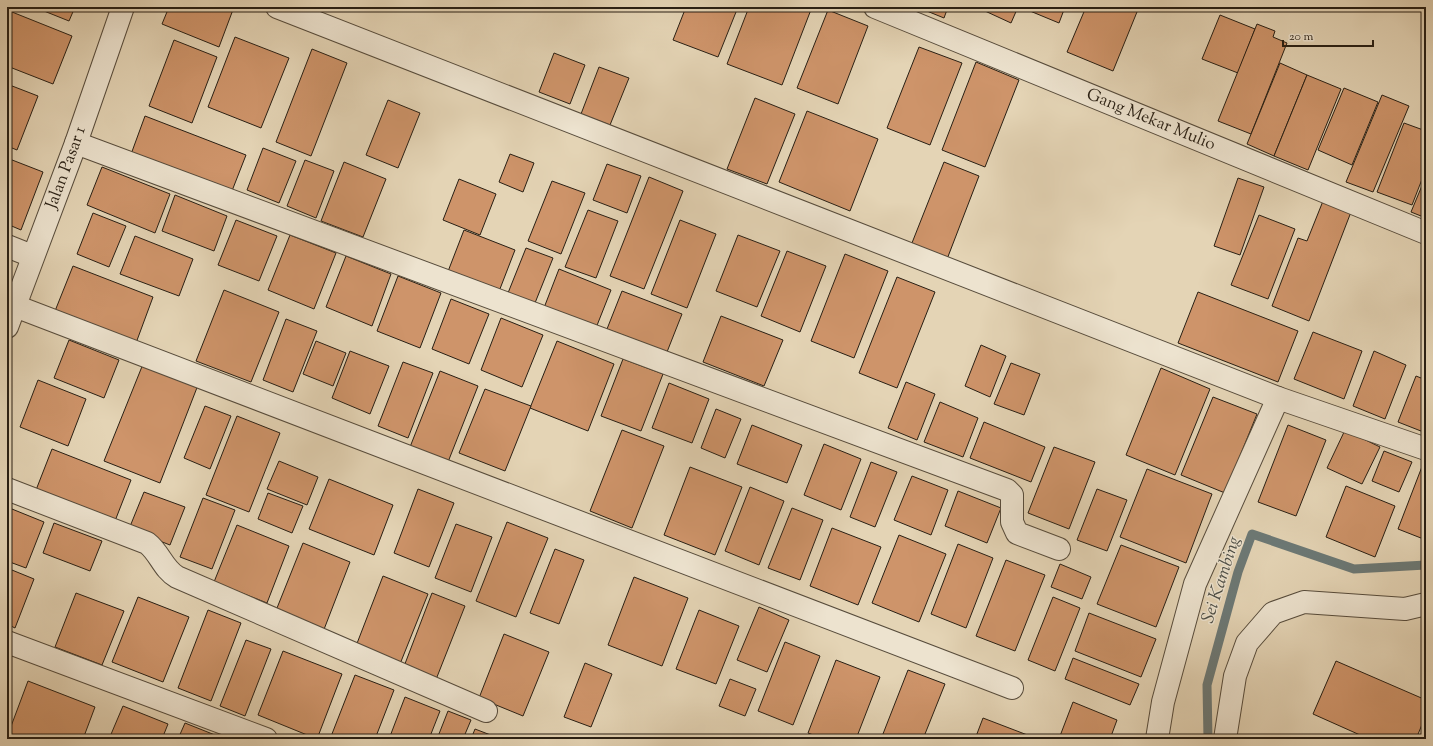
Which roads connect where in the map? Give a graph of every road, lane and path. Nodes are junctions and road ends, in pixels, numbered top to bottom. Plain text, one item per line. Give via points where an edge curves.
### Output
1 (123, 7) edge
2 (278, 7) edge
3 (875, 7) edge
4 (76, 143) junction
5 (1426, 232) edge
6 (7, 246) edge
7 (32, 256) junction
8 (15, 306) junction
9 (7, 327) edge
10 (1278, 398) junction
11 (1426, 449) edge
12 (7, 488) edge
13 (1059, 549) dead end
14 (1426, 604) edge
15 (7, 642) edge
16 (1012, 688) dead end
17 (486, 711) dead end
18 (266, 739) edge
19 (1157, 739) edge
20 (1225, 739) edge

1 - 4 street, Jalan Pasar 1
2 - 10 street
3 - 5 street, Gang Mekar Mulio
4 - 7 street, Jalan Pasar 1
4 - 13 street via 1007,490 1012,495 1012,522 1017,532
6 - 7 street
7 - 8 street, Jalan Pasar 1
8 - 9 street, Jalan Pasar 1
8 - 16 street
10 - 11 street
10 - 19 street via 1195,584 1162,702
12 - 17 street via 147,543 169,572 177,577
14 - 20 street via 1405,609 1304,602 1273,613 1247,643 1235,676
15 - 18 street

